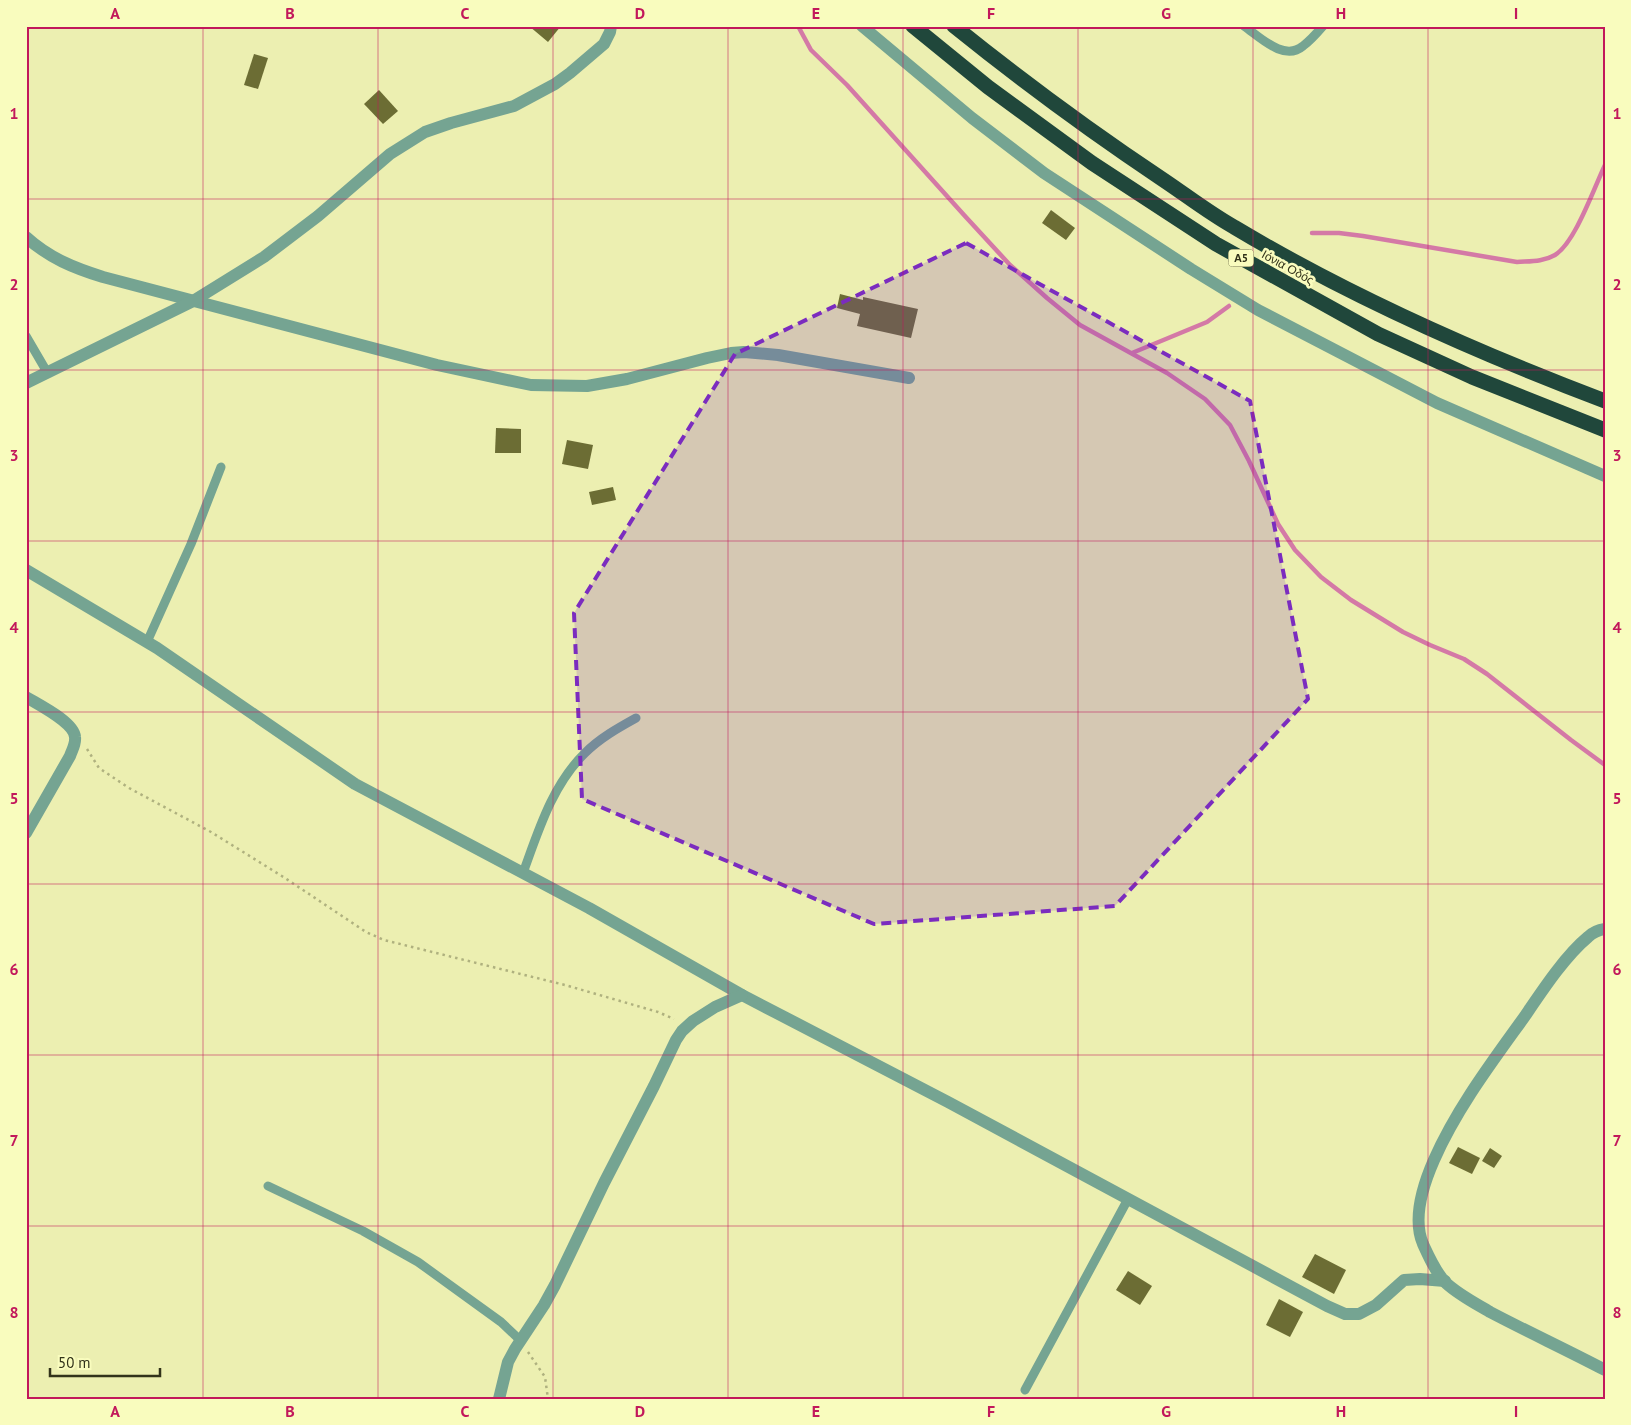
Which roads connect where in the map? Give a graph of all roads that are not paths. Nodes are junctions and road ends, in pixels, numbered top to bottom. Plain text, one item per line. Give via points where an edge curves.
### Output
1 (611, 26) edge
2 (862, 26) edge
3 (913, 26) edge
4 (954, 26) edge
5 (1244, 26) edge
6 (1323, 26) edge
7 (26, 237) edge
8 (193, 301) junction
9 (26, 336) edge
10 (47, 372) junction
11 (909, 378) dead end
12 (26, 383) edge
13 (1605, 401) edge
14 (1605, 430) edge
15 (221, 467) dead end
16 (1605, 476) edge
17 (26, 570) edge
18 (147, 642) junction
19 (26, 697) edge
20 (636, 718) dead end
21 (26, 833) edge
22 (524, 873) junction
23 (1605, 929) edge
24 (742, 995) junction
25 (268, 1186) dead end
26 (1128, 1199) junction
27 (1444, 1281) junction
28 (520, 1340) junction
29 (1605, 1370) edge
30 (1025, 1390) dead end
31 (499, 1399) edge

1 - 8 street via 604,44 555,84 514,106 451,123 409,141 264,257
2 - 16 street via 1044,173 1249,305 1437,403
3 - 14 highway, Ιόνια Οδός / Α5 via 988,87 1092,163 1216,244 1378,334
4 - 13 highway, Ιόνια Οδός / Α5 via 1110,144 1233,227 1302,265 1459,342
5 - 6 lane via 1287,52 1302,47
7 - 8 street via 38,248 72,267
8 - 10 street
8 - 11 street via 437,365 531,385 594,385 744,352
9 - 10 lane
10 - 12 street
15 - 18 lane
17 - 18 street
18 - 22 street via 355,784
19 - 21 street via 68,723 75,737 70,756
20 - 22 lane via 608,734 584,754 562,782 543,820
22 - 24 street
23 - 27 street via 1588,936 1546,986 1485,1071 1434,1159 1421,1203 1418,1230
24 - 26 street
24 - 28 street via 687,1025 676,1040 555,1286
25 - 28 lane via 363,1231 418,1262 501,1322
26 - 27 street via 1345,1314 1368,1311 1404,1280
26 - 30 lane
27 - 29 street via 1498,1316
28 - 31 street via 508,1362

